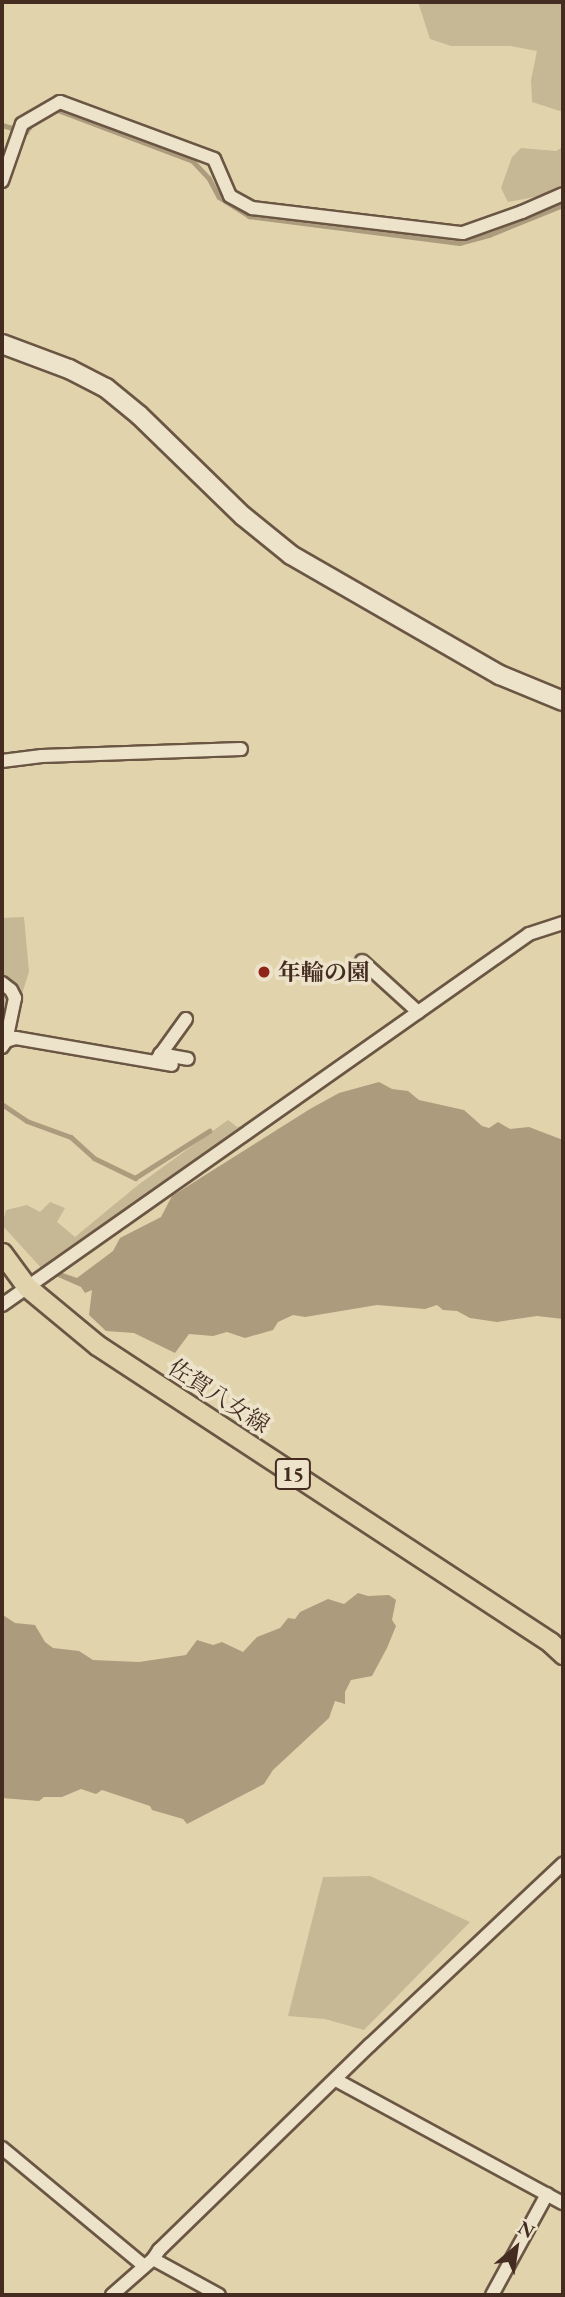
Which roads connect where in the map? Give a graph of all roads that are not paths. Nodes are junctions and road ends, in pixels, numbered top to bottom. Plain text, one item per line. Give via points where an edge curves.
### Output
1 (2, 181) edge
2 (563, 194) edge
3 (2, 344) edge
4 (563, 701) edge
5 (241, 749) dead end
6 (2, 761) edge
7 (563, 923) edge
8 (362, 961) dead end
9 (2, 983) edge
10 (418, 1012) junction
11 (186, 1019) dead end
12 (4, 1044) edge
13 (158, 1058) junction
14 (188, 1059) dead end
15 (172, 1065) dead end
16 (2, 1254) edge
17 (27, 1287) junction
18 (2, 1305) edge
19 (563, 1654) edge
20 (563, 1864) edge
21 (336, 2080) junction
22 (2, 2148) edge
23 (547, 2194) junction
24 (563, 2203) edge
25 (148, 2262) junction
26 (112, 2295) edge
27 (219, 2295) edge
28 (492, 2295) edge

1 - 2 street via 22,124 60,102 214,159 230,196 252,208 463,233
3 - 4 street via 106,388 291,555 500,675
5 - 6 street
7 - 10 street via 529,934
8 - 10 street
9 - 12 street via 15,998
10 - 17 street
11 - 13 street
12 - 13 street via 16,1038
13 - 14 street
13 - 15 street
16 - 17 main road, 佐賀八女線 / 15
17 - 18 street
17 - 19 main road, 佐賀八女線 / 15 via 97,1345
20 - 21 street via 365,2041
21 - 23 street
21 - 25 street
22 - 25 street
23 - 24 street
23 - 28 street
25 - 26 street
25 - 27 street

